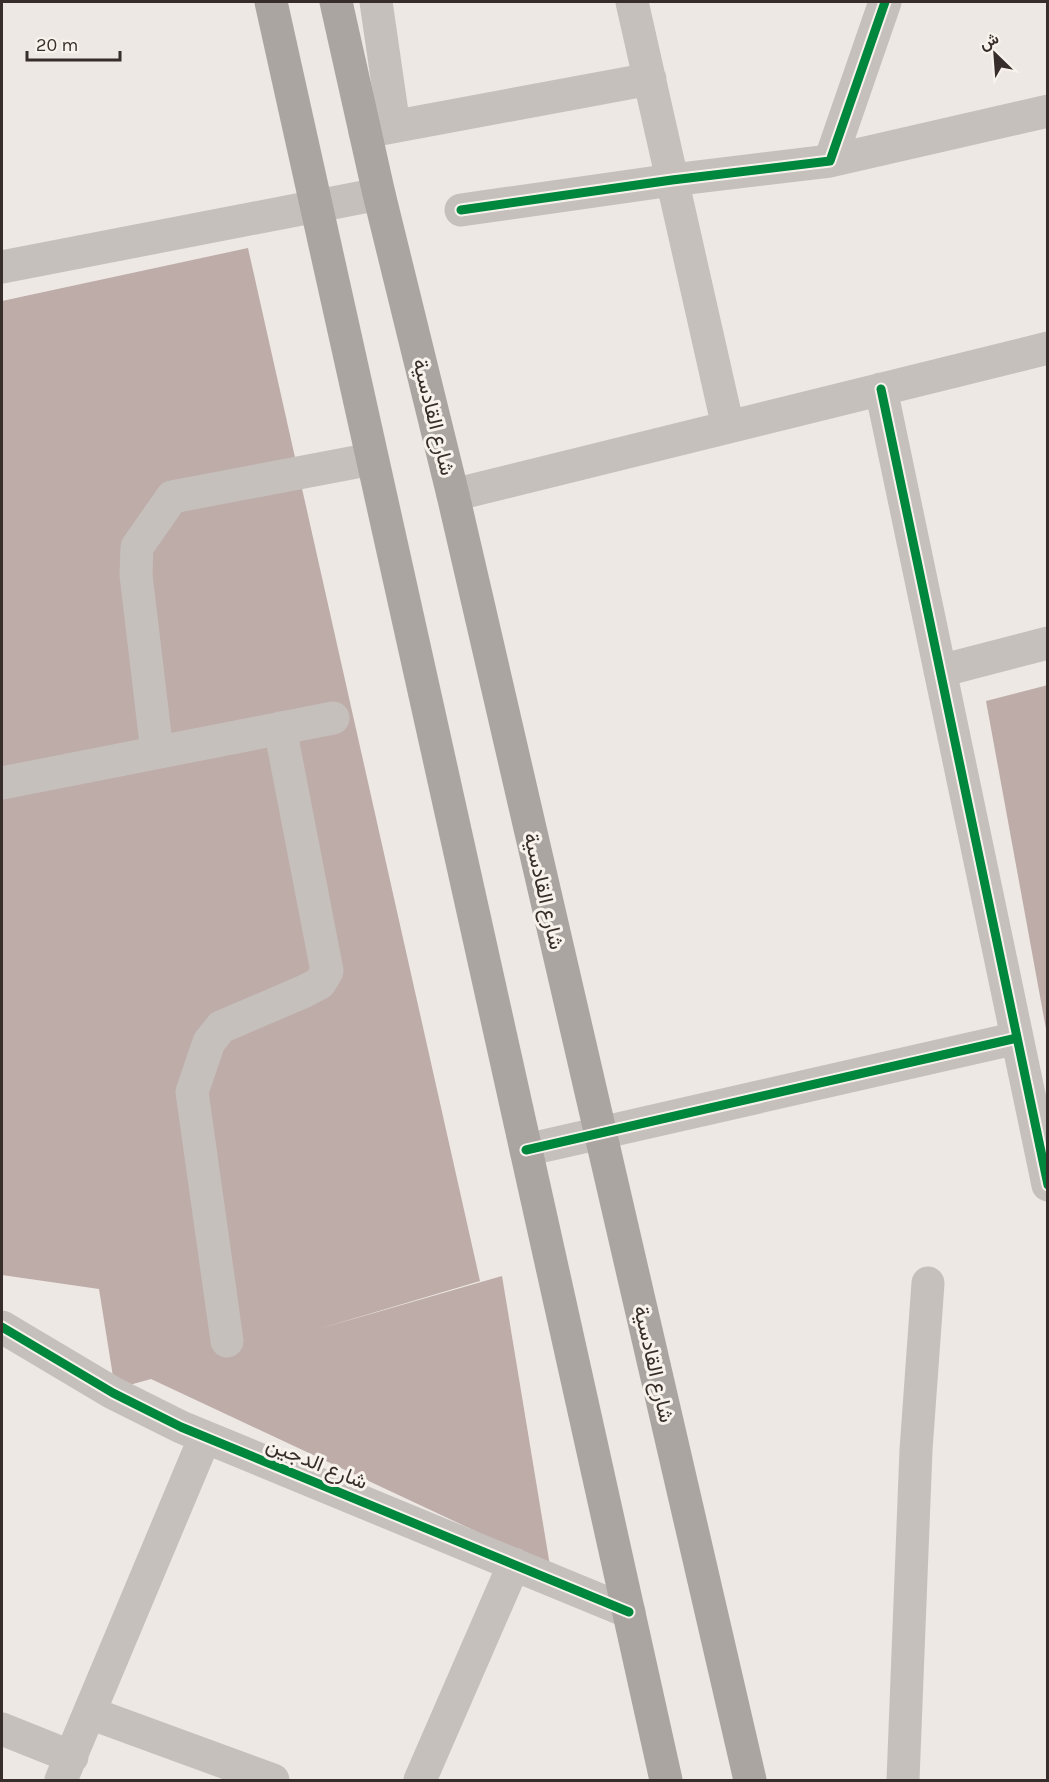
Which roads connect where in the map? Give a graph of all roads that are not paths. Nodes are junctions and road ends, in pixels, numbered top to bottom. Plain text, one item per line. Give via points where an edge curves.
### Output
1 (271, 2) edge
2 (336, 2) edge
3 (376, 2) edge
4 (632, 2) edge
5 (885, 2) edge
6 (650, 79) junction
7 (1047, 111) edge
8 (380, 129) junction
9 (830, 161) junction
10 (672, 180) junction
11 (379, 194) junction
12 (316, 205) junction
13 (461, 210) dead end
14 (2, 267) edge
15 (1047, 348) edge
16 (881, 389) junction
17 (728, 427) junction
18 (372, 459) junction
19 (453, 495) junction
20 (1047, 643) edge
21 (940, 671) junction
22 (333, 718) dead end
23 (280, 728) junction
24 (157, 752) junction
25 (2, 783) edge
26 (1017, 1038) junction
27 (600, 1134) junction
28 (1042, 1135) edge
29 (526, 1150) junction
30 (1047, 1185) edge
31 (928, 1284) dead end
32 (2, 1326) edge
33 (227, 1341) dead end
34 (205, 1437) junction
35 (514, 1564) junction
36 (629, 1612) junction
37 (90, 1713) junction
38 (2, 1729) edge
39 (66, 1768) edge
40 (273, 1780) edge
41 (420, 1780) edge
42 (666, 1780) edge
43 (750, 1780) edge
44 (903, 1780) edge

1 - 12 main road
2 - 8 main road, شارع القادسية
3 - 8 street
4 - 6 street
5 - 9 street
6 - 8 street
6 - 10 street
7 - 9 street
8 - 11 main road, شارع القادسية
9 - 10 street
10 - 13 street
10 - 17 street
11 - 12 street
11 - 19 main road, شارع القادسية
12 - 14 street
12 - 18 main road
15 - 16 street
16 - 17 street
16 - 21 street
17 - 19 street
18 - 24 street via 172,497 137,547 136,575
18 - 29 main road
19 - 27 main road, شارع القادسية
20 - 21 street
21 - 26 street
22 - 23 street
23 - 24 street
23 - 33 street via 327,971 320,982 305,991 221,1027 209,1042 192,1092
24 - 25 street
26 - 27 street
26 - 28 street
27 - 29 street
27 - 43 main road, شارع القادسية
28 - 30 street
29 - 36 main road
31 - 44 street via 916,1450
32 - 34 street, شارع الدجين via 113,1393
34 - 35 street, شارع الدجين
34 - 37 street
35 - 36 street, شارع الدجين
35 - 41 street
36 - 42 main road
37 - 39 street
37 - 40 street
38 - 39 street

